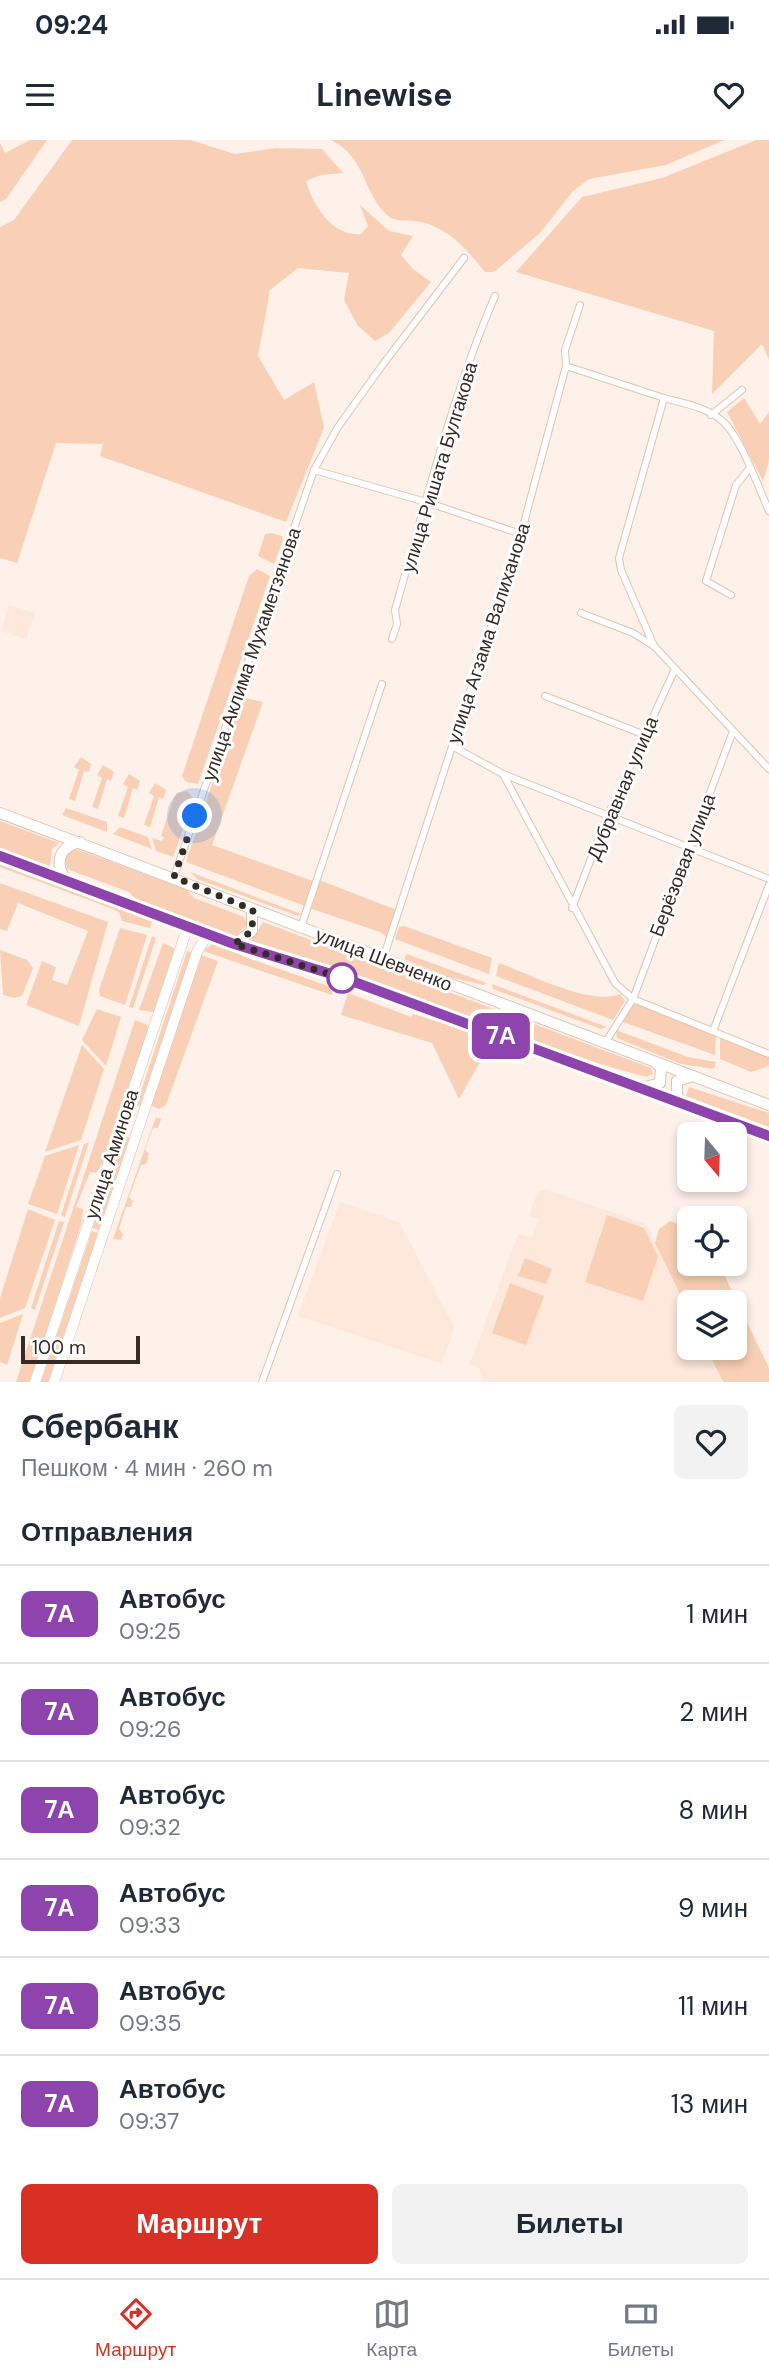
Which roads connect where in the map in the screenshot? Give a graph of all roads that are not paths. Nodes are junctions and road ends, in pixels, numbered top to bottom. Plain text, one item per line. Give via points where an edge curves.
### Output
1 (464, 258) dead end
2 (495, 296) dead end
3 (580, 305) dead end
4 (566, 366) junction
5 (742, 390) dead end
6 (664, 398) junction
7 (711, 415) junction
8 (749, 469) junction
9 (314, 470) junction
10 (426, 502) junction
11 (768, 505) edge
12 (521, 534) junction
13 (731, 595) dead end
14 (581, 613) dead end
15 (392, 639) dead end
16 (654, 646) junction
17 (675, 669) junction
18 (382, 684) dead end
19 (545, 696) dead end
20 (733, 731) junction
21 (645, 735) junction
22 (452, 746) junction
23 (769, 769) edge
24 (503, 774) junction
25 (0, 813) edge
26 (607, 817) junction
27 (80, 842) junction
28 (688, 847) junction
29 (0, 856) edge
30 (174, 877) junction
31 (769, 879) edge
32 (67, 881) junction
33 (769, 885) edge
34 (572, 908) junction
35 (253, 910) junction
36 (188, 926) junction
37 (300, 927) junction
38 (208, 933) junction
39 (234, 944) junction
40 (383, 959) junction
41 (633, 999) junction
42 (714, 1028) junction
43 (605, 1043) junction
44 (769, 1054) edge
45 (654, 1061) junction
46 (694, 1076) junction
47 (643, 1087) junction
48 (683, 1103) junction
49 (769, 1105) edge
50 (126, 1108) junction
51 (144, 1114) junction
52 (121, 1125) junction
53 (138, 1134) junction
54 (769, 1136) edge
55 (337, 1174) dead end
56 (35, 1382) edge
57 (54, 1382) edge
58 (262, 1382) edge

1 - 9 street, улица Аклима Мухаметзянова via 338,427
2 - 10 street, улица Ришата Булгакова
3 - 4 street, улица Агзама Валиханова via 565,350
4 - 6 street
4 - 12 street, улица Агзама Валиханова
5 - 7 street
6 - 7 street
6 - 16 street via 619,558
7 - 8 street via 732,433
8 - 11 street
8 - 13 street via 736,485 706,581
9 - 10 street
9 - 30 street, улица Аклима Мухаметзянова
10 - 12 street
10 - 15 street, улица Ришата Булгакова via 395,610
12 - 22 street, улица Агзама Валиханова
14 - 16 street
16 - 17 street
17 - 20 street
17 - 21 street, Дубравная улица
18 - 37 street
19 - 21 street
20 - 23 street
20 - 28 street, Берёзовая улица
21 - 26 street, Дубравная улица
22 - 24 street
22 - 40 street, улица Агзама Валиханова
24 - 26 street
24 - 34 street
25 - 27 main road, улица Шевченко
26 - 28 street
26 - 34 street, Дубравная улица
27 - 30 main road, улица Шевченко
27 - 32 main road via 60,856
28 - 31 street
28 - 41 street, Берёзовая улица
29 - 32 main road, улица Шевченко
30 - 35 main road, улица Шевченко
32 - 36 main road, улица Шевченко
33 - 42 street
34 - 41 street via 608,973
35 - 37 main road, улица Шевченко
35 - 39 main road via 252,931
36 - 38 main road, улица Шевченко
36 - 50 street, улица Аминова
37 - 40 main road, улица Шевченко
38 - 39 main road, улица Шевченко
38 - 51 street, улица Аминова via 197,952
39 - 47 main road, улица Шевченко via 341,977
40 - 43 main road, улица Шевченко
41 - 42 street
41 - 43 street, Берёзовая улица
42 - 44 street
43 - 45 main road, улица Шевченко
45 - 46 main road, улица Шевченко
45 - 47 main road via 661,1068 660,1083
46 - 48 main road via 677,1081 677,1097
46 - 49 main road, улица Шевченко
47 - 48 main road, улица Шевченко
48 - 54 main road, улица Шевченко
50 - 51 street
50 - 52 street, улица Аминова
51 - 53 street, улица Аминова
52 - 53 street via 132,1124
52 - 56 street, улица Аминова
53 - 57 street, улица Аминова
55 - 58 street

